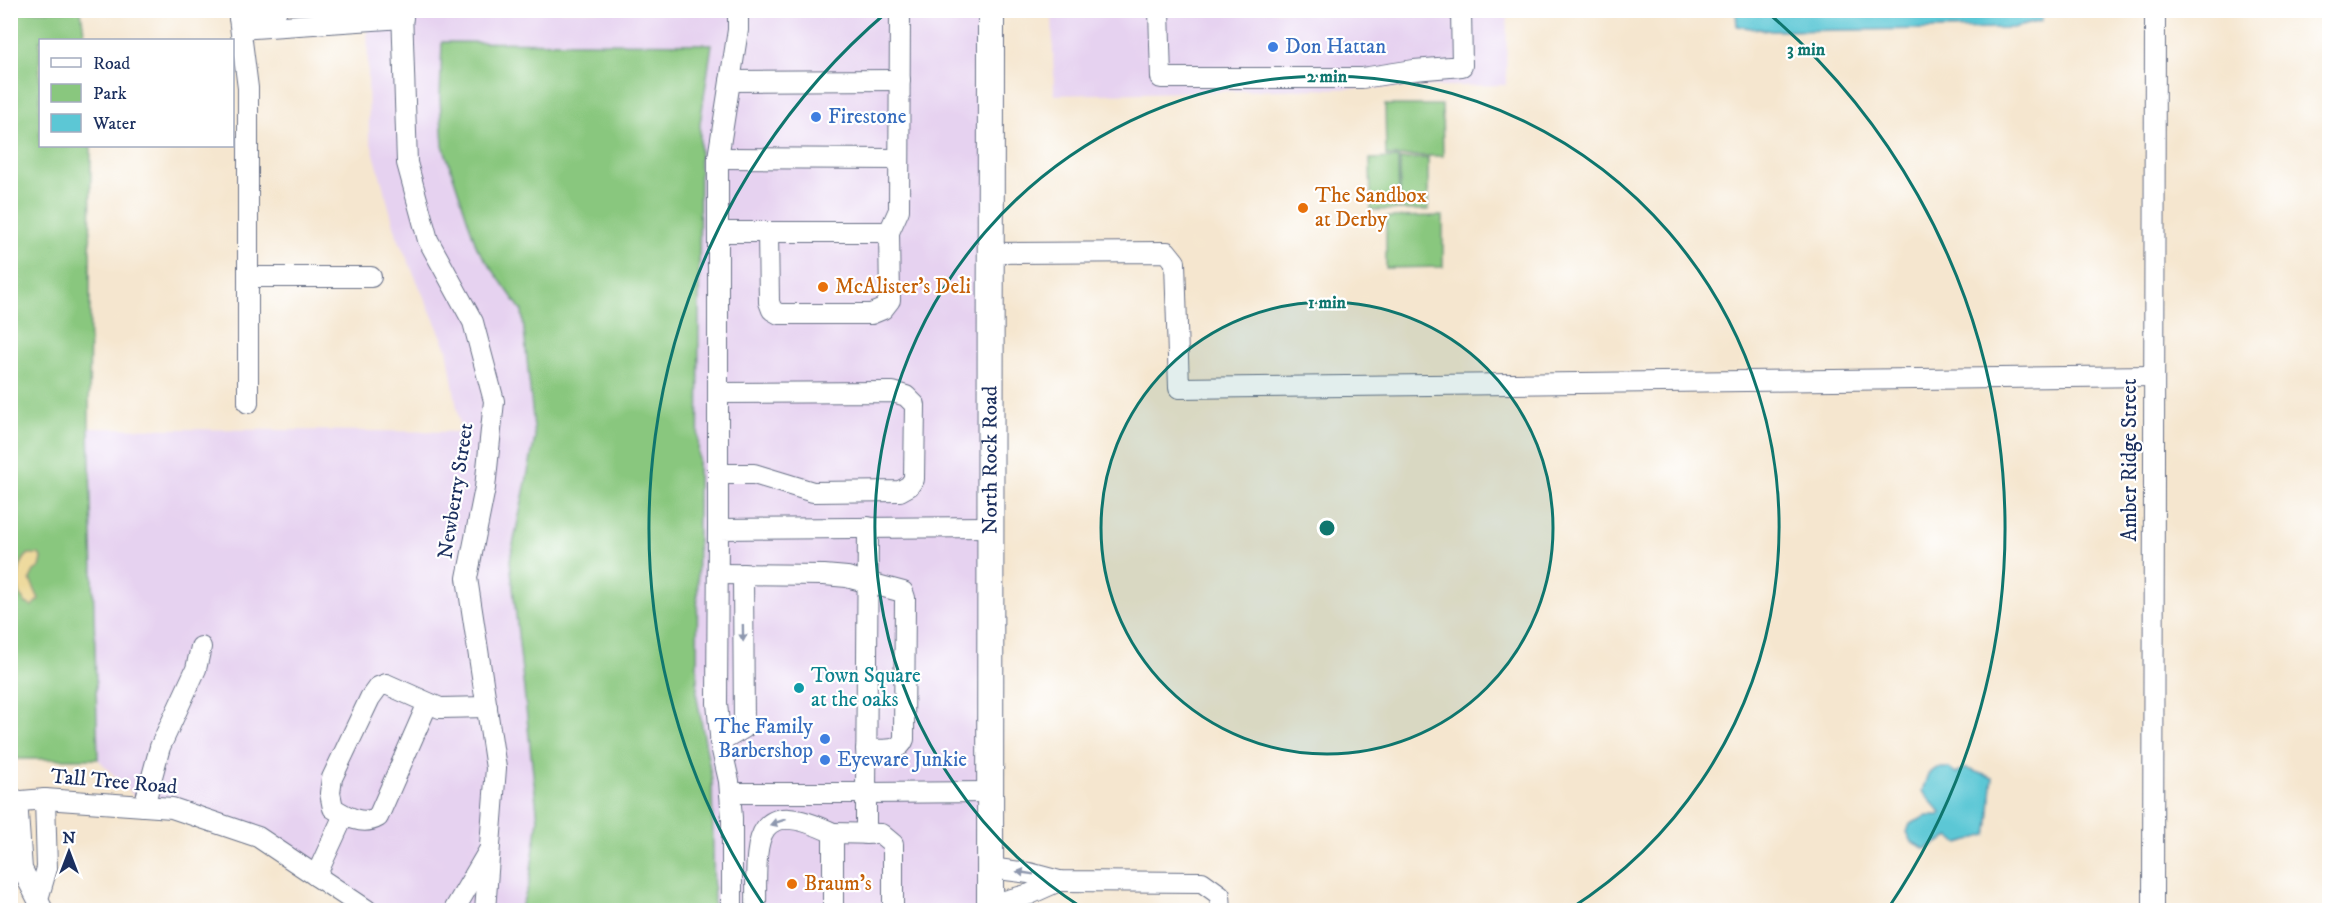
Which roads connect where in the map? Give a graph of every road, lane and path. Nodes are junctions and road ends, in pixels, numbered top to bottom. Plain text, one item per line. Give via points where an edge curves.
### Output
1 (277, 10) edge
2 (738, 10) edge
3 (900, 10) edge
4 (992, 10) edge
5 (1159, 10) edge
6 (1461, 10) edge
7 (2155, 10) edge
8 (403, 14) edge
9 (294, 18) edge
10 (239, 19) edge
11 (900, 80) junction
12 (730, 81) junction
13 (718, 158) junction
14 (899, 159) junction
15 (718, 232) junction
16 (768, 232) junction
17 (889, 232) junction
18 (991, 253) junction
19 (248, 277) junction
20 (371, 277) dead end
21 (2154, 376) junction
22 (718, 393) junction
23 (248, 403) dead end
24 (718, 474) junction
25 (868, 527) junction
26 (990, 527) junction
27 (718, 529) junction
28 (718, 574) junction
29 (742, 574) junction
30 (867, 582) junction
31 (201, 647) dead end
32 (428, 703) junction
33 (487, 707) junction
34 (720, 742) junction
35 (866, 749) junction
36 (990, 792) junction
37 (730, 793) junction
38 (866, 793) junction
39 (45, 799) junction
40 (14, 801) edge
41 (144, 806) junction
42 (345, 815) junction
43 (833, 833) junction
44 (866, 834) junction
45 (490, 850) junction
46 (732, 852) junction
47 (758, 852) junction
48 (990, 868) junction
49 (316, 876) junction
50 (1059, 881) junction
51 (40, 905) edge
52 (990, 908) edge
53 (367, 910) edge
54 (454, 910) edge
55 (485, 910) edge
56 (732, 910) edge
57 (756, 910) edge
58 (833, 910) edge
59 (892, 910) edge
60 (1221, 910) edge
61 (2152, 910) edge

1 - 10 street
2 - 12 street
3 - 11 street
4 - 18 main road, North Rock Road
5 - 6 street via 1161,78 1362,78 1462,66
7 - 21 street, Amber Ridge Street
8 - 9 street
8 - 33 street, Newberry Street via 407,163 428,240 472,322 494,401 486,488 467,578
9 - 10 street
10 - 19 street via 248,88
11 - 12 street
11 - 14 street
12 - 13 street
13 - 14 street
13 - 15 street
14 - 17 street via 898,210
15 - 16 street
15 - 22 street
16 - 17 street
16 - 17 street via 769,302 779,314 871,314 883,309 890,300
18 - 21 street via 1167,252 1175,262 1179,388
18 - 26 main road, North Rock Road
19 - 20 street
19 - 23 street
21 - 61 street, Amber Ridge Street
22 - 24 street
22 - 24 street via 893,392 906,396 915,405 915,479 900,491 813,492 753,474
24 - 27 street
25 - 26 street
25 - 27 street
25 - 30 street
26 - 36 main road, North Rock Road
27 - 28 street
28 - 29 street
28 - 34 street
29 - 30 street via 824,575
29 -> 34 street via 744,728
30 - 35 street
30 - 35 street via 894,588 906,598 904,739 894,749
31 - 41 street via 196,669 156,757
32 - 33 street via 440,708
32 - 42 street via 378,817 363,822
32 - 42 street via 386,684 378,687 332,778 333,808
33 - 45 street, Newberry Street via 496,768
34 - 37 street
35 - 38 street
36 - 38 street
36 - 48 main road, North Rock Road
37 - 38 street
37 - 46 street
38 - 44 street
39 - 40 street, Tall Tree Road
39 - 41 street, Tall Tree Road
39 - 51 street via 47,867
40 - 51 street via 22,869
41 - 49 street, Tall Tree Road via 172,808 258,837
42 - 49 street
43 - 44 street
43 -> 47 street via 801,819 779,820 760,835
43 - 58 street
44 - 59 street via 880,834 892,844
45 - 54 street, Newberry Street
45 - 55 street, Newberry Street
46 - 47 street
46 - 56 street
47 - 57 street
50 -> 48 street
48 - 52 main road, North Rock Road
49 - 53 street, Tall Tree Road
50 - 52 street
50 - 60 street via 1202,882 1220,895

